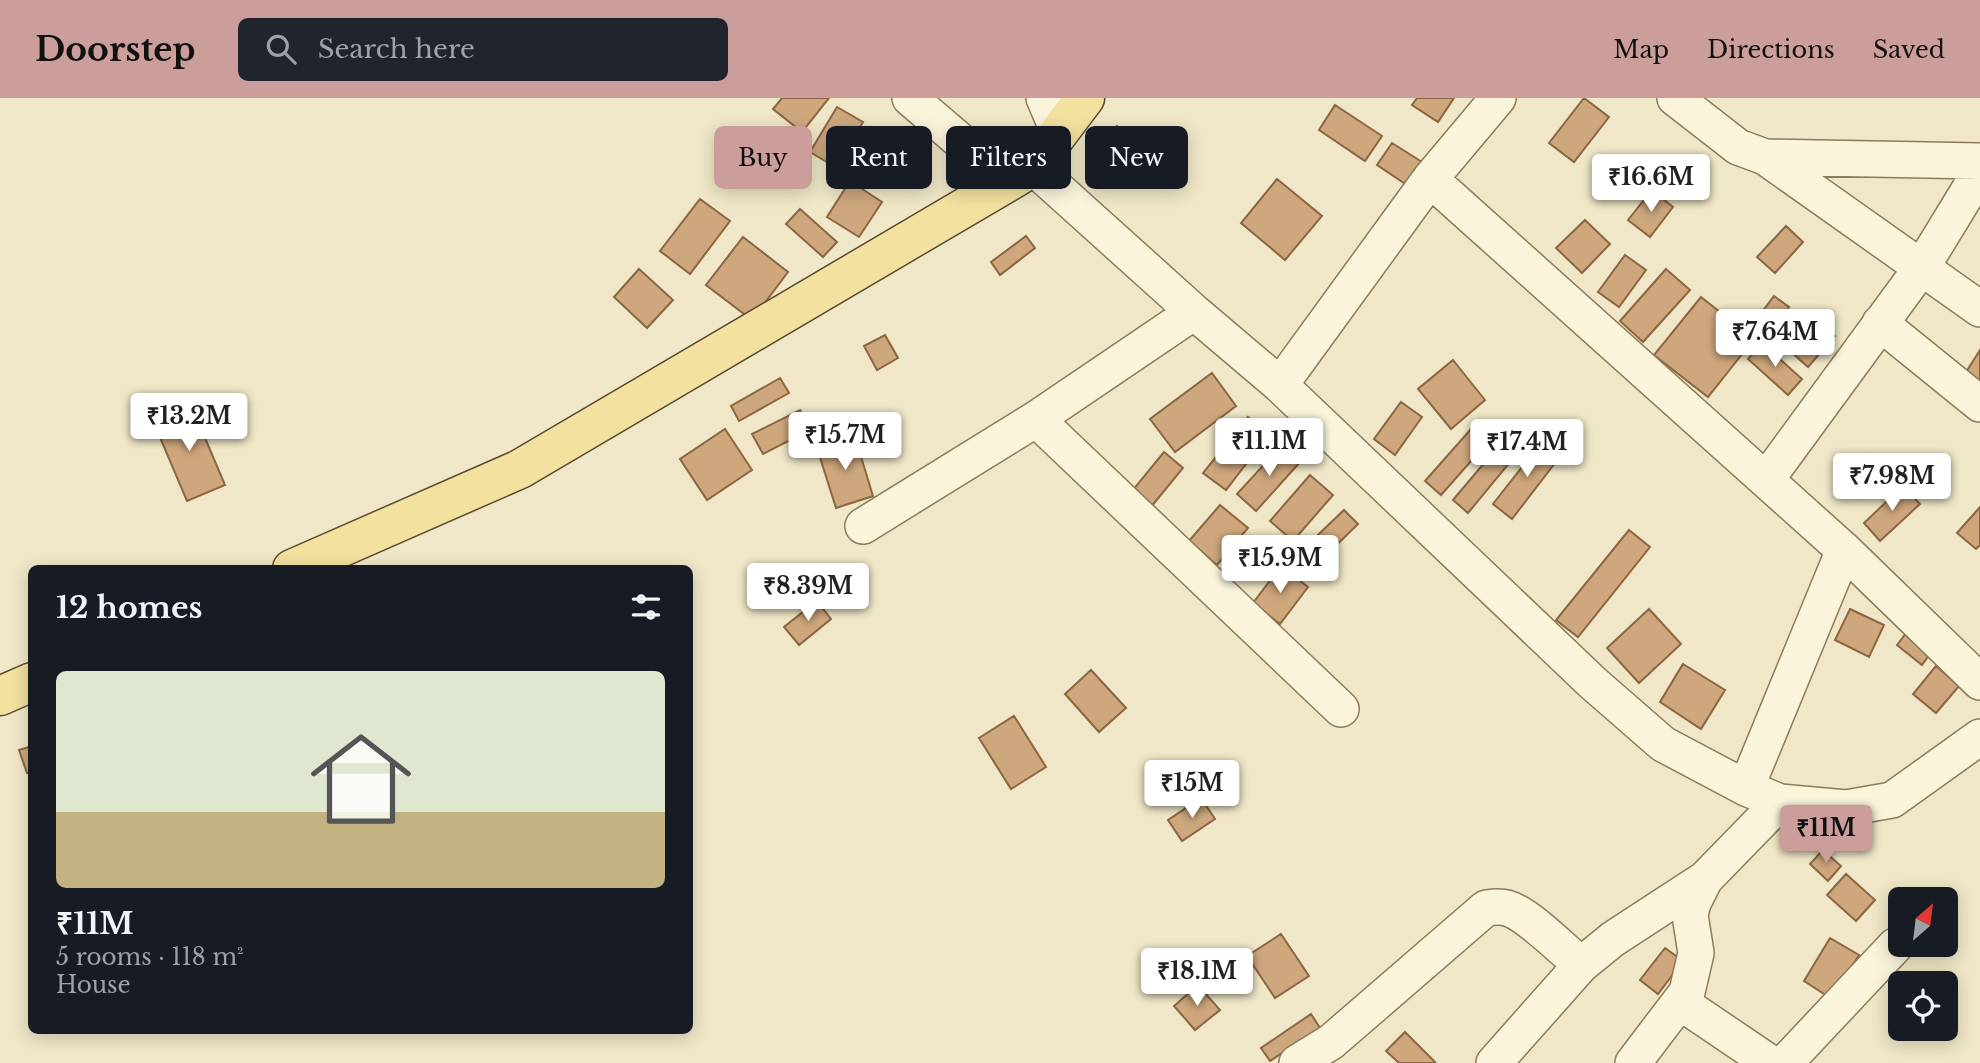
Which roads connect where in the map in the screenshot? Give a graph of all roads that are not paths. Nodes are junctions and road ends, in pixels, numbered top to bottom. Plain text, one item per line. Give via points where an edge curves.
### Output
1 (910, 98) edge
2 (1044, 98) edge
3 (1086, 98) edge
4 (1498, 98) edge
5 (1675, 98) edge
6 (950, 126) edge
7 (1056, 126) edge
8 (1064, 126) edge
9 (1765, 157) junction
10 (1980, 160) edge
11 (1980, 172) edge
12 (1430, 179) junction
13 (997, 189) edge
14 (1039, 189) edge
15 (1922, 267) junction
16 (1980, 309) edge
17 (1195, 312) junction
18 (1880, 323) junction
19 (1280, 385) junction
20 (1980, 404) edge
21 (1036, 419) junction
22 (1766, 480) junction
23 (863, 526) dead end
24 (1844, 550) junction
25 (301, 565) edge
26 (1980, 682) edge
27 (28, 684) edge
28 (0, 696) edge
29 (1341, 709) dead end
30 (1980, 737) edge
31 (1746, 788) junction
32 (1780, 802) junction
33 (1705, 879) junction
34 (1888, 953) edge
35 (1581, 965) junction
36 (1680, 1002) junction
37 (1297, 1063) edge
38 (1494, 1063) edge
39 (1633, 1063) edge
40 (1770, 1063) edge
41 (1785, 1063) edge

1 - 6 street
2 - 7 street
3 - 8 main road
4 - 12 street
5 - 9 street via 1738,147
9 - 10 street
9 - 15 street
11 - 15 street
12 - 19 street
12 - 22 street
13 - 25 main road via 520,470
14 - 17 street
15 - 16 street
15 - 18 street
17 - 19 street
17 - 21 street
18 - 20 street
18 - 22 street
19 - 31 street via 1663,744
21 - 23 street
21 - 29 street
22 - 24 street
24 - 26 street
24 - 31 street
27 - 28 main road
30 - 32 street via 1892,800 1846,808
31 - 32 street
32 - 33 street
33 - 35 street
33 - 36 street via 1690,915 1696,953 1687,992
34 - 41 street
35 - 37 street via 1522,915 1509,908 1486,908 1331,1042
35 - 38 street
36 - 39 street
36 - 40 street

